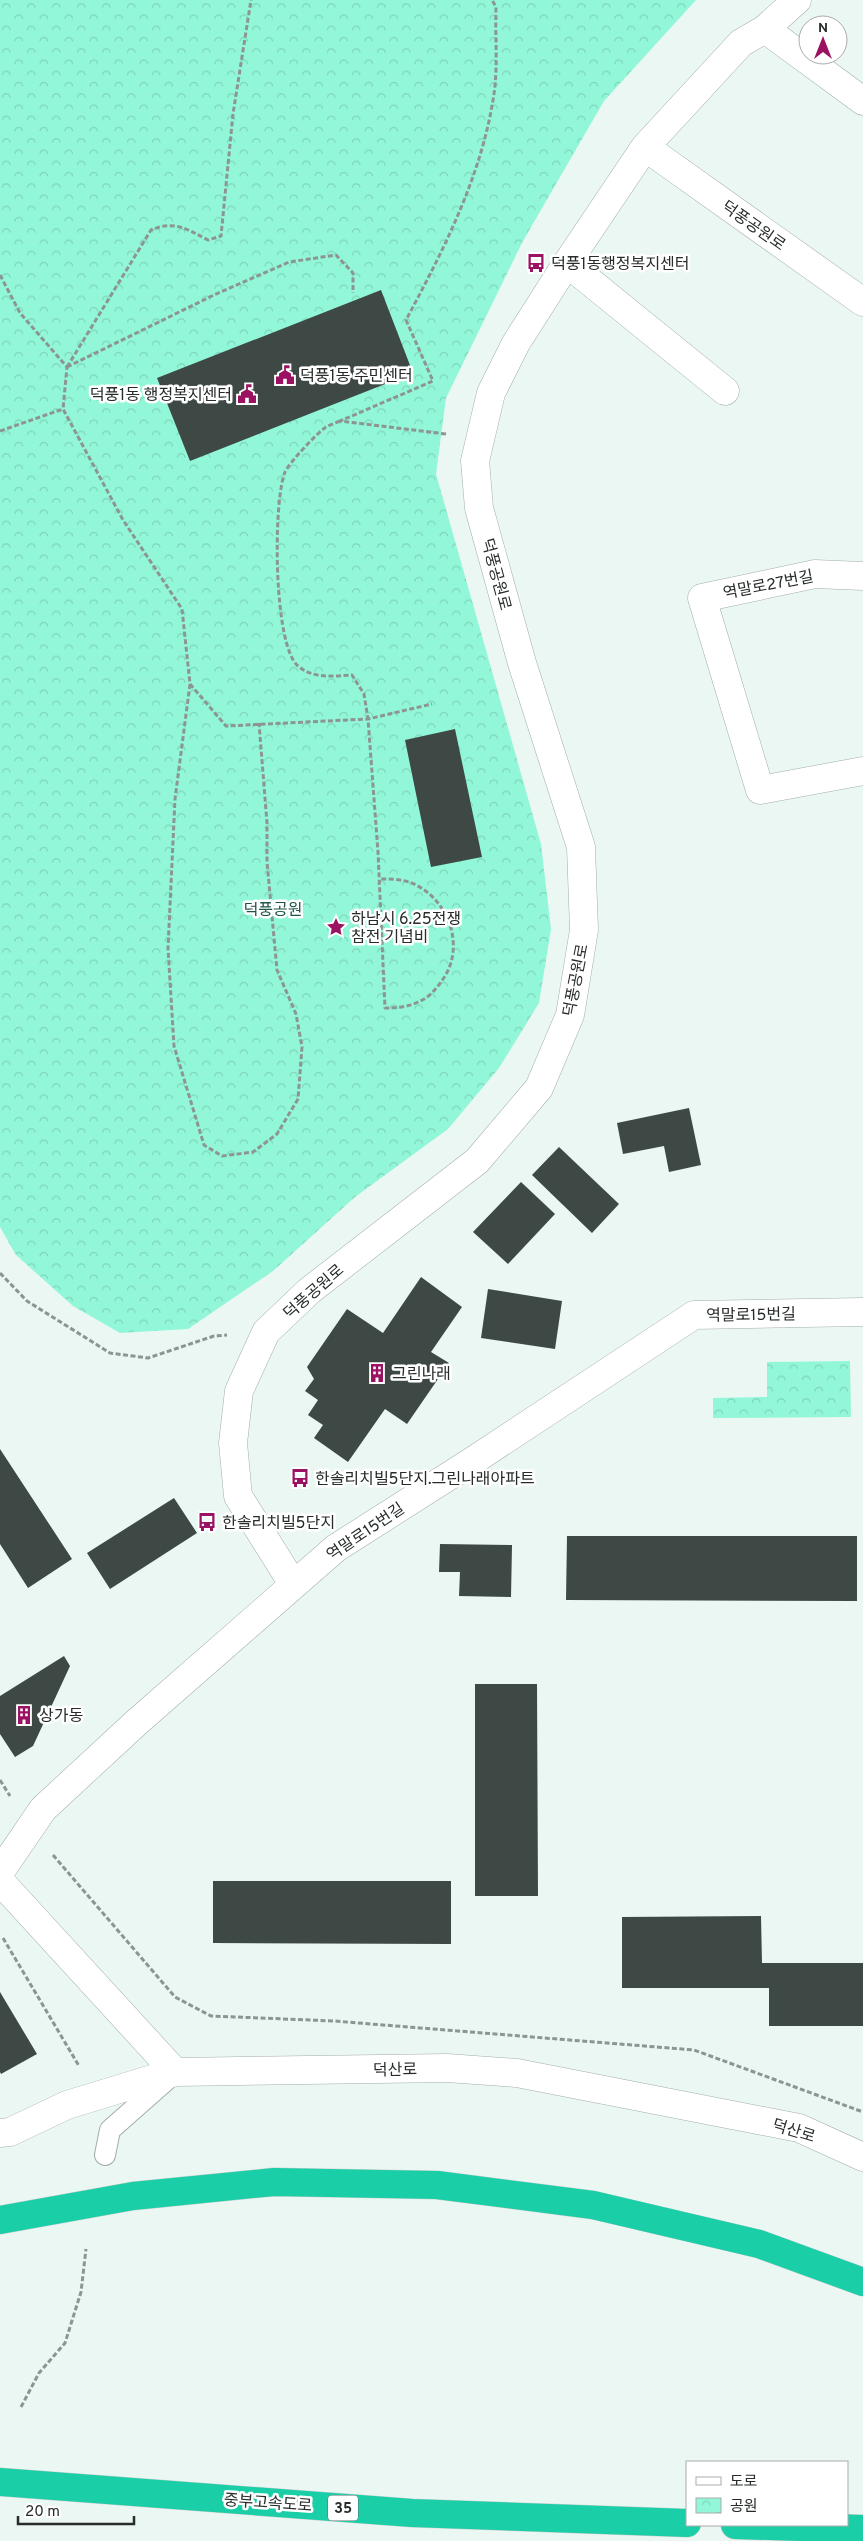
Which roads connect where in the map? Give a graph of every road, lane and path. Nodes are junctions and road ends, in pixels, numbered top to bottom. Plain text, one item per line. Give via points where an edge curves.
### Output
1 (251, 0) edge
2 (492, 0) edge
3 (797, 0) edge
4 (765, 29) junction
5 (863, 101) edge
6 (645, 148) junction
7 (567, 263) junction
8 (0, 275) edge
9 (352, 293) dead end
10 (863, 302) edge
11 (67, 367) junction
12 (725, 390) dead end
13 (63, 408) junction
14 (340, 421) junction
15 (0, 431) edge
16 (478, 438) junction
17 (863, 576) edge
18 (190, 684) junction
19 (432, 704) dead end
20 (368, 719) junction
21 (259, 723) junction
22 (863, 771) edge
23 (379, 879) junction
24 (0, 1273) edge
25 (863, 1312) edge
26 (255, 1356) junction
27 (293, 1584) junction
28 (0, 1780) edge
29 (30, 1828) junction
30 (0, 1872) edge
31 (0, 1881) edge
32 (0, 1933) edge
33 (175, 1997) dead end
34 (80, 2067) dead end
35 (175, 2072) junction
36 (0, 2134) edge
37 (105, 2155) dead end
38 (863, 2157) edge
39 (0, 2220) edge
40 (86, 2249) dead end
41 (863, 2282) edge
42 (21, 2407) dead end
43 (0, 2482) edge
44 (686, 2523) edge
45 (767, 2526) edge
46 (863, 2529) edge

1 - 11 path via 233,114 222,236 208,240 188,229 165,224 151,230
2 - 14 path via 496,7 494,94 474,175 437,262 406,320 434,381
3 - 4 street, 덕풍공원로
4 - 5 street
4 - 6 street, 덕풍공원로 via 741,43
6 - 7 street, 덕풍공원로
6 - 10 street, 덕풍공원로
7 - 12 street
7 - 16 street, 덕풍공원로 via 516,343 491,393
8 - 11 path via 20,313
9 - 11 path via 352,273 336,256 289,262
11 - 13 path
13 - 15 path
13 - 18 path via 123,520 182,609
14 - 16 path
14 - 20 path via 325,428 286,470 278,495 278,592 284,641 297,665 319,677 352,675 364,694
16 - 26 street, 덕풍공원로 via 475,461 479,508 522,663 581,847 584,930 570,1015 539,1088 477,1161 309,1291 266,1332
17 - 22 street, 역말로27번길 via 815,574 702,598 760,790
18 - 21 path via 226,726
18 - 21 path via 175,799 168,948 174,1046 204,1145 222,1156 253,1152 277,1134 298,1099 299,1090 302,1047 296,1014 277,970
19 - 20 path
20 - 21 path
20 - 23 path
23 - 23 path via 396,879 416,885 433,896 446,913 452,932 453,952 448,972 436,990 420,1002 401,1007 385,1008
24 - 26 path via 27,1301 110,1353 148,1358 214,1336 228,1335
25 - 27 street, 역말로15번길 via 694,1315 336,1548
26 - 27 street, 덕풍공원로 via 239,1391 233,1443 238,1496
27 - 29 street, 역말로15번길 via 43,1809
28 - 29 path
29 - 30 street, 역말로15번길
29 - 33 path
31 - 35 street
32 - 34 path
35 - 36 street, 덕산로 via 67,2105
35 - 37 lane via 110,2130
35 - 38 street, 덕산로 via 447,2068 517,2072 799,2128
39 - 41 highway via 133,2196 274,2182 436,2185 593,2205 759,2244
40 - 42 path via 81,2292 65,2343 39,2373
43 - 44 highway, 중부고속도로 / 35 via 412,2513
45 - 46 highway

